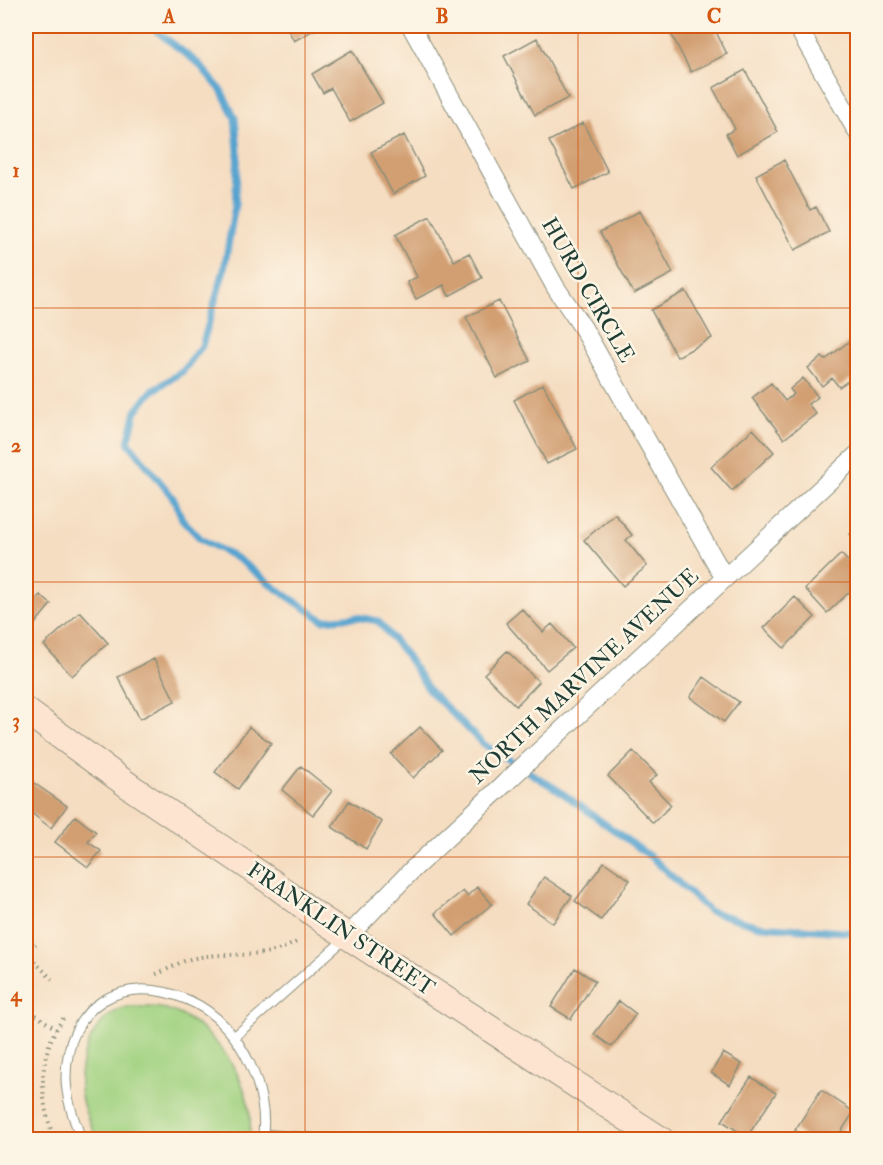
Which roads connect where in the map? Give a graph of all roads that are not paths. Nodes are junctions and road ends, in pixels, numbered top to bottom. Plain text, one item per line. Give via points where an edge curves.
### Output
1 (411, 26) edge
2 (797, 26) edge
3 (858, 132) edge
4 (858, 454) edge
5 (724, 577) junction
6 (26, 711) edge
7 (348, 936) junction
8 (234, 1037) junction
9 (263, 1137) edge
10 (659, 1139) edge
11 (82, 1140) edge
12 (333, 1140) edge

1 - 5 street, HURD CIRCLE via 556,288 583,328
2 - 3 street
4 - 5 street, NORTH MARVINE AVENUE
5 - 7 street, NORTH MARVINE AVENUE via 422,861
6 - 7 street, FRANKLIN STREET
7 - 8 lane
7 - 10 street, FRANKLIN STREET
8 - 9 lane via 256,1079 263,1107
8 - 11 lane via 204,1007 171,993 128,990 101,1002 77,1029 67,1065 68,1095
9 - 12 lane

